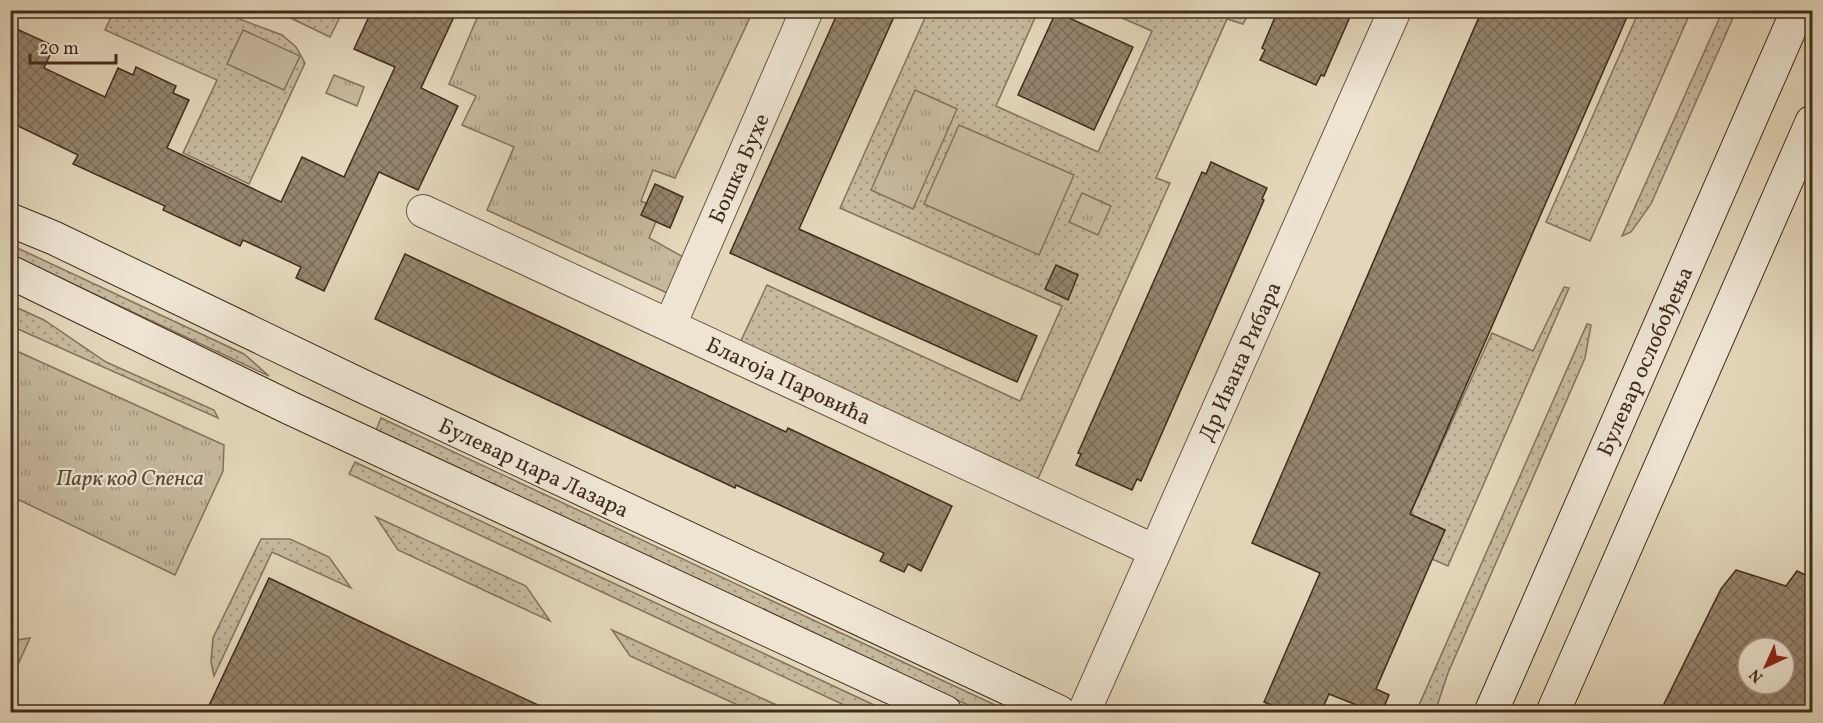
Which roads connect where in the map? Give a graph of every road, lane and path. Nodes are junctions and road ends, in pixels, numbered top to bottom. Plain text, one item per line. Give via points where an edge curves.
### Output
1 (807, 10) edge
2 (1395, 10) edge
3 (1798, 10) edge
4 (1812, 122) edge
5 (423, 211) dead end
6 (10, 220) edge
7 (10, 272) edge
8 (10, 293) edge
9 (74, 304) junction
10 (670, 325) junction
11 (1155, 551) junction
12 (945, 712) edge
13 (1059, 712) edge
14 (1084, 712) edge
15 (1491, 712) edge
16 (1553, 712) edge

1 - 10 street, Бошка Бухе
2 - 11 street, Др Ивана Рибара
3 - 15 main road, Булевар ослобођења
4 - 16 main road
5 - 10 street, Благоја Паровића
6 - 13 main road, Булевар цара Лазара
7 - 9 main road
8 - 9 main road
9 - 12 main road
10 - 11 street, Благоја Паровића
11 - 14 street, Др Ивана Рибара

